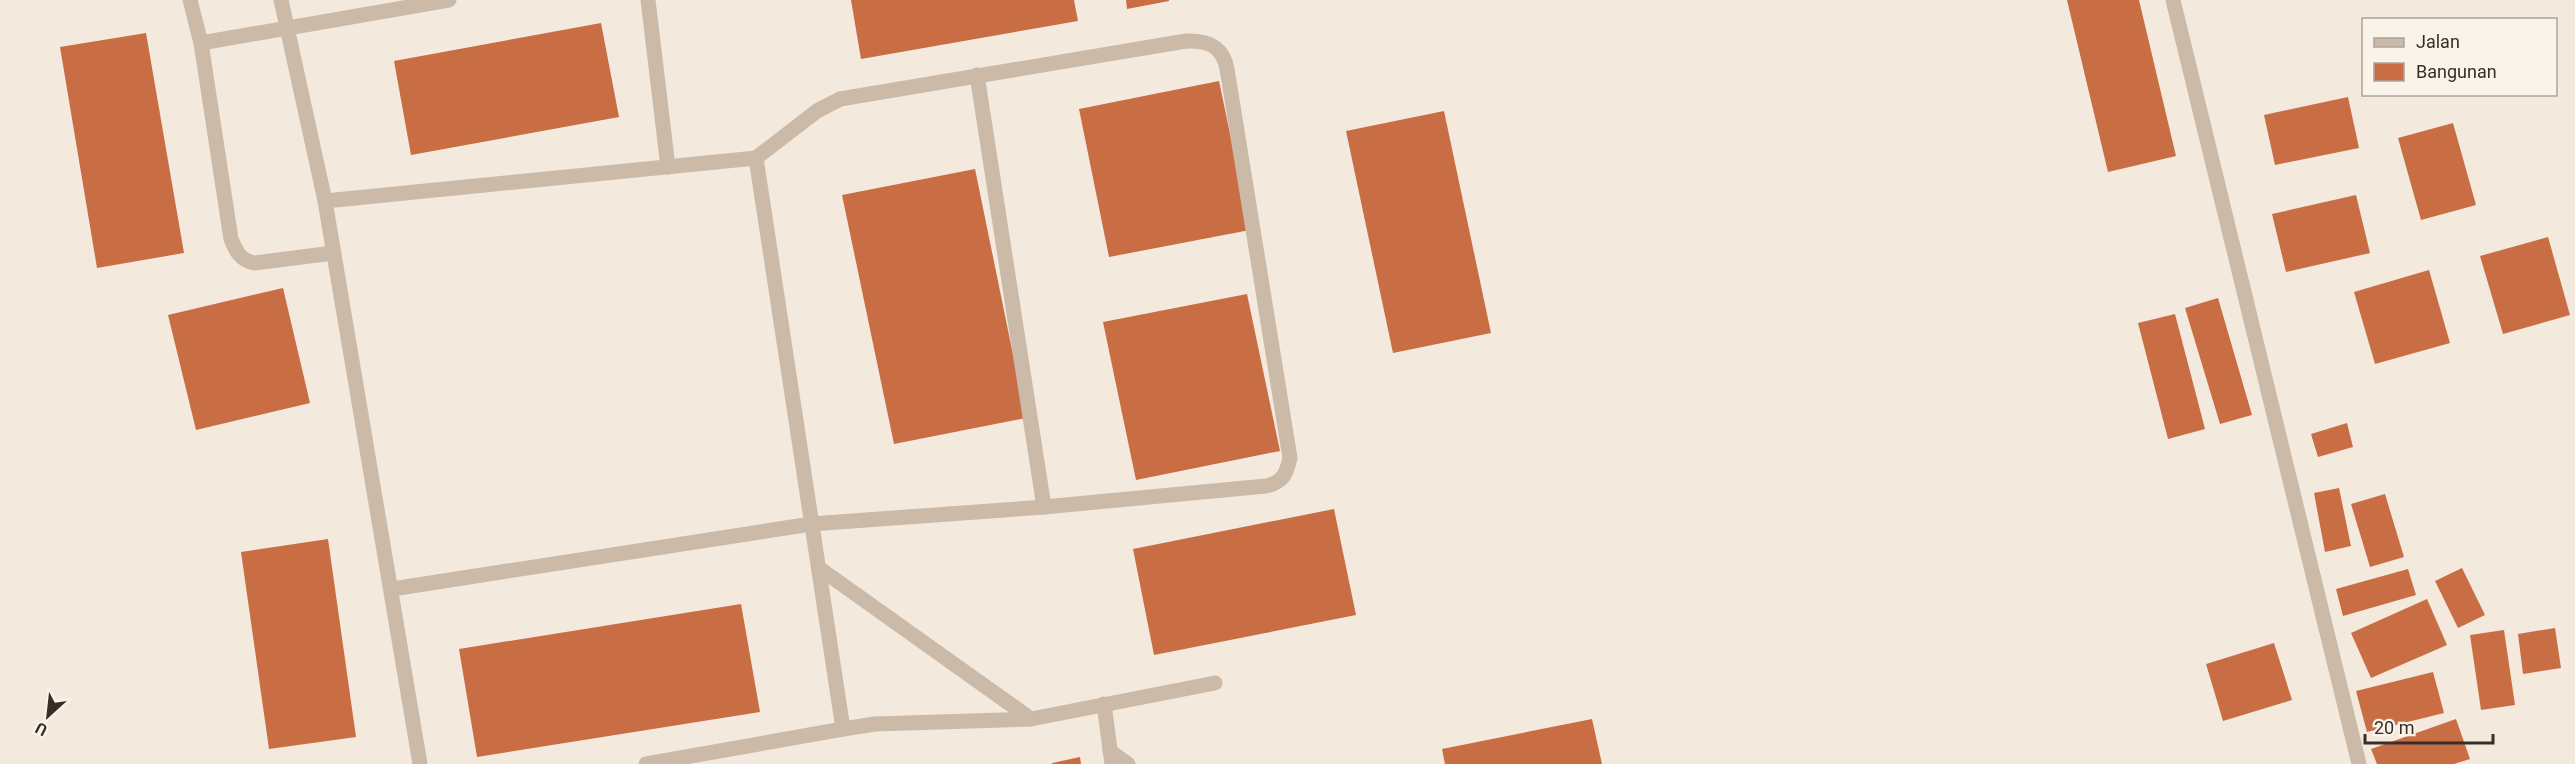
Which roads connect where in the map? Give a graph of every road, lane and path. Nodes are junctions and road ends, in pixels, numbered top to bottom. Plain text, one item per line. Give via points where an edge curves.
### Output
1 (190, 0) edge
2 (281, 0) edge
3 (449, 0) edge
4 (648, 0) edge
5 (2173, 0) edge
6 (285, 27) junction
7 (201, 43) junction
8 (977, 75) junction
9 (756, 158) junction
10 (668, 167) junction
11 (325, 201) junction
12 (333, 253) junction
13 (1044, 507) junction
14 (811, 524) junction
15 (819, 568) junction
16 (392, 589) junction
17 (1215, 683) dead end
18 (1104, 704) junction
19 (1031, 719) junction
20 (843, 729) junction
21 (1111, 758) edge
22 (420, 764) edge
23 (646, 764) edge
24 (1128, 764) edge
25 (2359, 764) edge

1 - 7 lane
2 - 6 lane
3 - 6 lane
4 - 10 lane
5 - 25 lane
6 - 7 lane
6 - 11 lane
7 - 12 lane via 236,251 254,263
8 - 9 lane via 840,99 817,111
8 - 13 lane
8 - 13 lane via 1186,41 1202,40 1215,45 1225,57 1290,458 1285,478 1266,486
9 - 10 lane
9 - 14 lane
10 - 11 lane
11 - 12 lane
12 - 16 lane
13 - 14 lane
14 - 15 lane
14 - 16 lane
15 - 19 lane
15 - 20 lane
16 - 22 lane
17 - 18 lane
18 - 19 lane
18 - 21 lane
19 - 20 lane via 874,724
20 - 23 lane
21 - 24 lane

